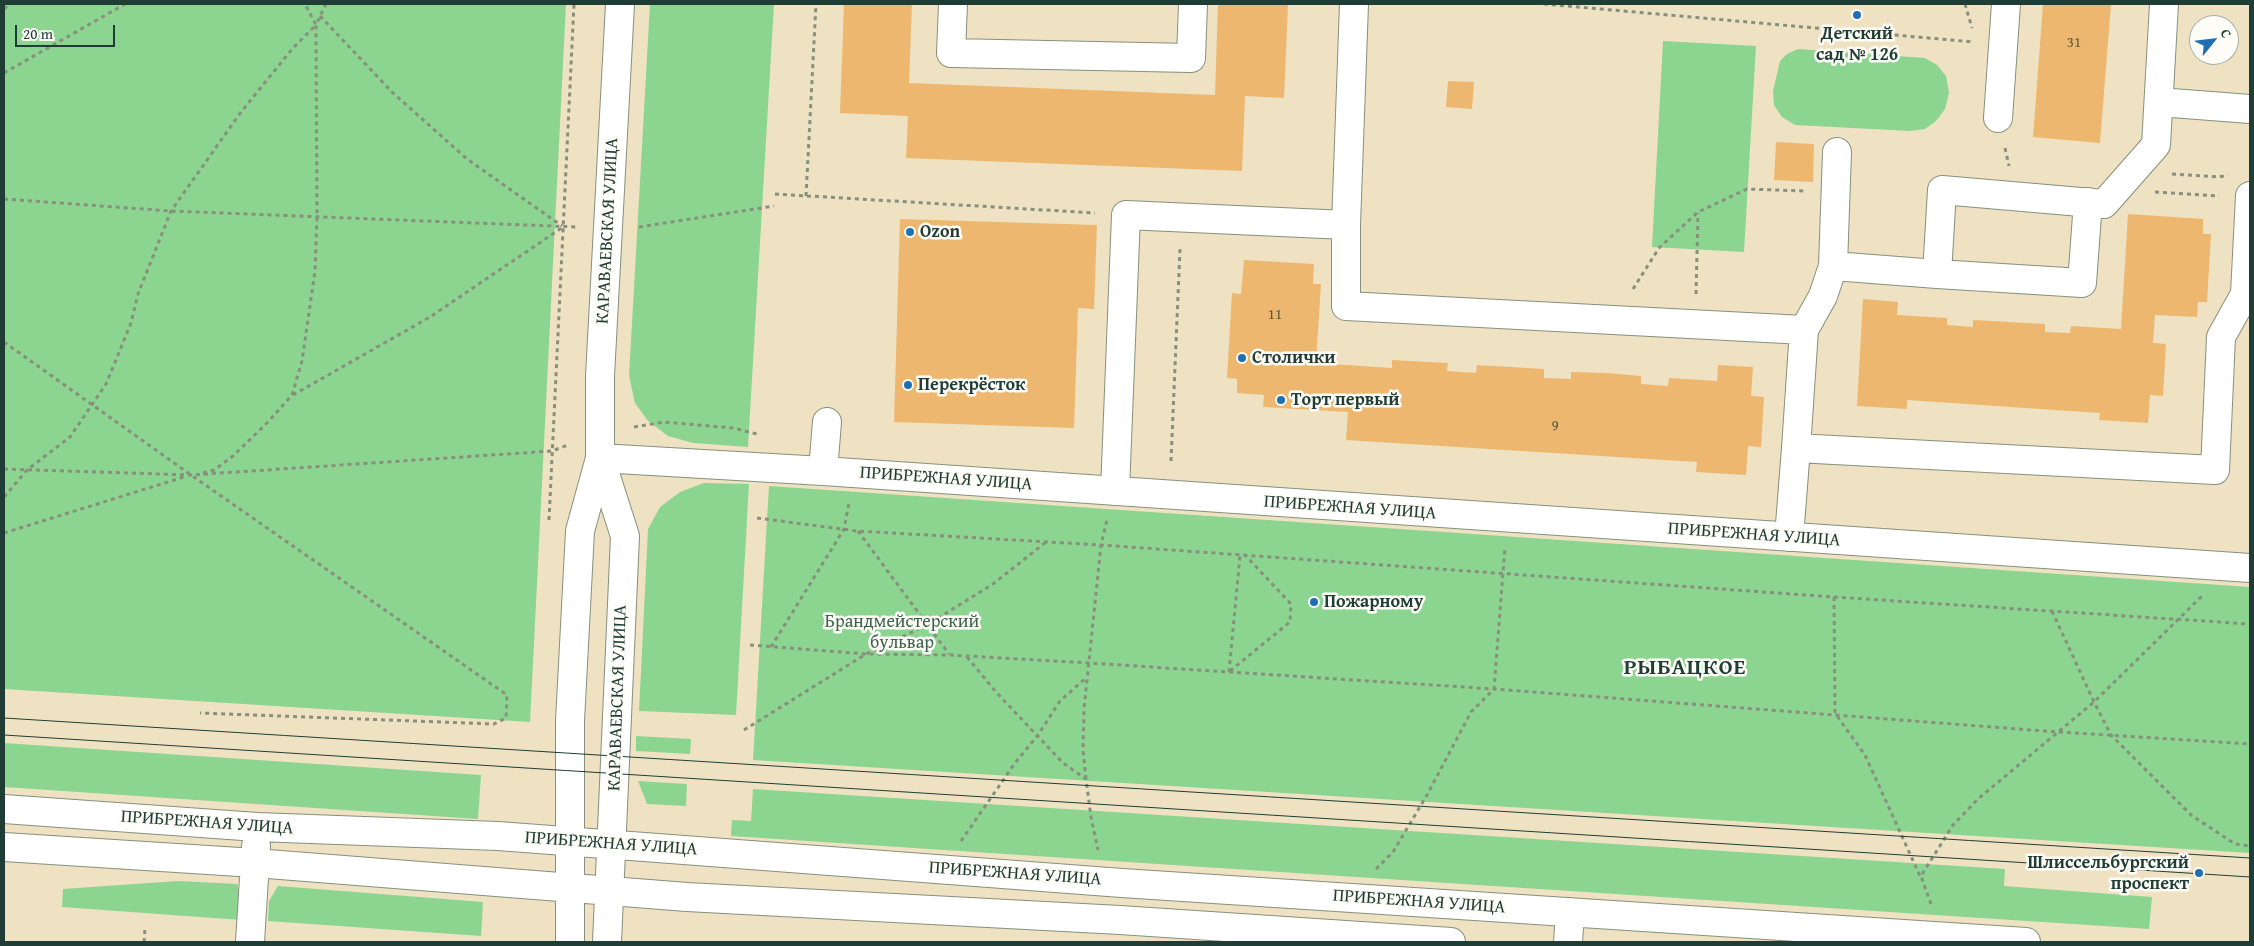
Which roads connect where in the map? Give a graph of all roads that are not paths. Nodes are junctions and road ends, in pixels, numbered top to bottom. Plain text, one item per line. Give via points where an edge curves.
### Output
1 (620, 4) edge
2 (953, 4) edge
3 (1192, 4) edge
4 (1354, 4) edge
5 (2006, 4) edge
6 (2164, 4) edge
7 (2158, 102) junction
8 (2250, 109) edge
9 (1998, 118) road end
10 (1837, 152) dead end
11 (2250, 197) edge
12 (2088, 202) junction
13 (1346, 226) junction
14 (1833, 266) junction
15 (1937, 274) junction
16 (1804, 330) junction
17 (827, 422) dead end
18 (1796, 448) junction
19 (600, 458) junction
20 (823, 471) junction
21 (1115, 491) junction
22 (1789, 537) junction
23 (2240, 568) edge
24 (4, 809) edge
25 (257, 827) junction
26 (570, 842) junction
27 (612, 844) junction
28 (4, 847) edge
29 (255, 863) junction
30 (1122, 883) junction
31 (570, 887) junction
32 (609, 891) junction
33 (1570, 912) junction
34 (1120, 920) junction
35 (1972, 940) edge
36 (250, 942) edge
37 (570, 942) edge
38 (607, 942) edge
39 (1452, 942) edge
40 (1568, 942) edge
41 (2026, 942) edge

1 - 19 street, КАРАВАЕВСКАЯ УЛИЦА via 600,376
2 - 3 street via 952,53 1190,58
4 - 13 street
5 - 9 street
6 - 7 street
7 - 8 street
7 - 12 street via 2156,145 2104,204
10 - 14 street
11 - 18 street via 2245,294 2221,337 2214,470
12 - 15 street via 2082,283
12 - 15 street via 1942,190
13 - 16 street via 1346,306
13 - 21 street via 1126,215
14 - 15 street
14 - 16 street via 1823,296
16 - 18 street
17 - 20 street
18 - 22 street
19 - 20 street, ПРИБРЕЖНАЯ УЛИЦА
19 - 26 street, КАРАВАЕВСКАЯ УЛИЦА via 580,531 570,721
19 - 27 street, КАРАВАЕВСКАЯ УЛИЦА via 625,536
20 - 21 street, ПРИБРЕЖНАЯ УЛИЦА
21 - 22 street, ПРИБРЕЖНАЯ УЛИЦА
22 - 23 street, ПРИБРЕЖНАЯ УЛИЦА
24 - 25 street, ПРИБРЕЖНАЯ УЛИЦА
25 - 26 street, ПРИБРЕЖНАЯ УЛИЦА via 498,836
25 - 29 street
26 - 27 street, ПРИБРЕЖНАЯ УЛИЦА
26 - 31 street, КАРАВАЕВСКАЯ УЛИЦА
27 - 30 street, ПРИБРЕЖНАЯ УЛИЦА
27 - 32 street, КАРАВАЕВСКАЯ УЛИЦА
28 - 29 street, ПРИБРЕЖНАЯ УЛИЦА
29 - 31 street, ПРИБРЕЖНАЯ УЛИЦА
29 - 36 street
30 - 33 street, ПРИБРЕЖНАЯ УЛИЦА
30 - 34 street
31 - 32 street, ПРИБРЕЖНАЯ УЛИЦА
31 - 37 street, КАРАВАЕВСКАЯ УЛИЦА
32 - 34 street, ПРИБРЕЖНАЯ УЛИЦА via 846,907
32 - 38 street, КАРАВАЕВСКАЯ УЛИЦА
33 - 35 street, ПРИБРЕЖНАЯ УЛИЦА
33 - 40 street
34 - 39 street, ПРИБРЕЖНАЯ УЛИЦА
35 - 41 street, ПРИБРЕЖНАЯ УЛИЦА

